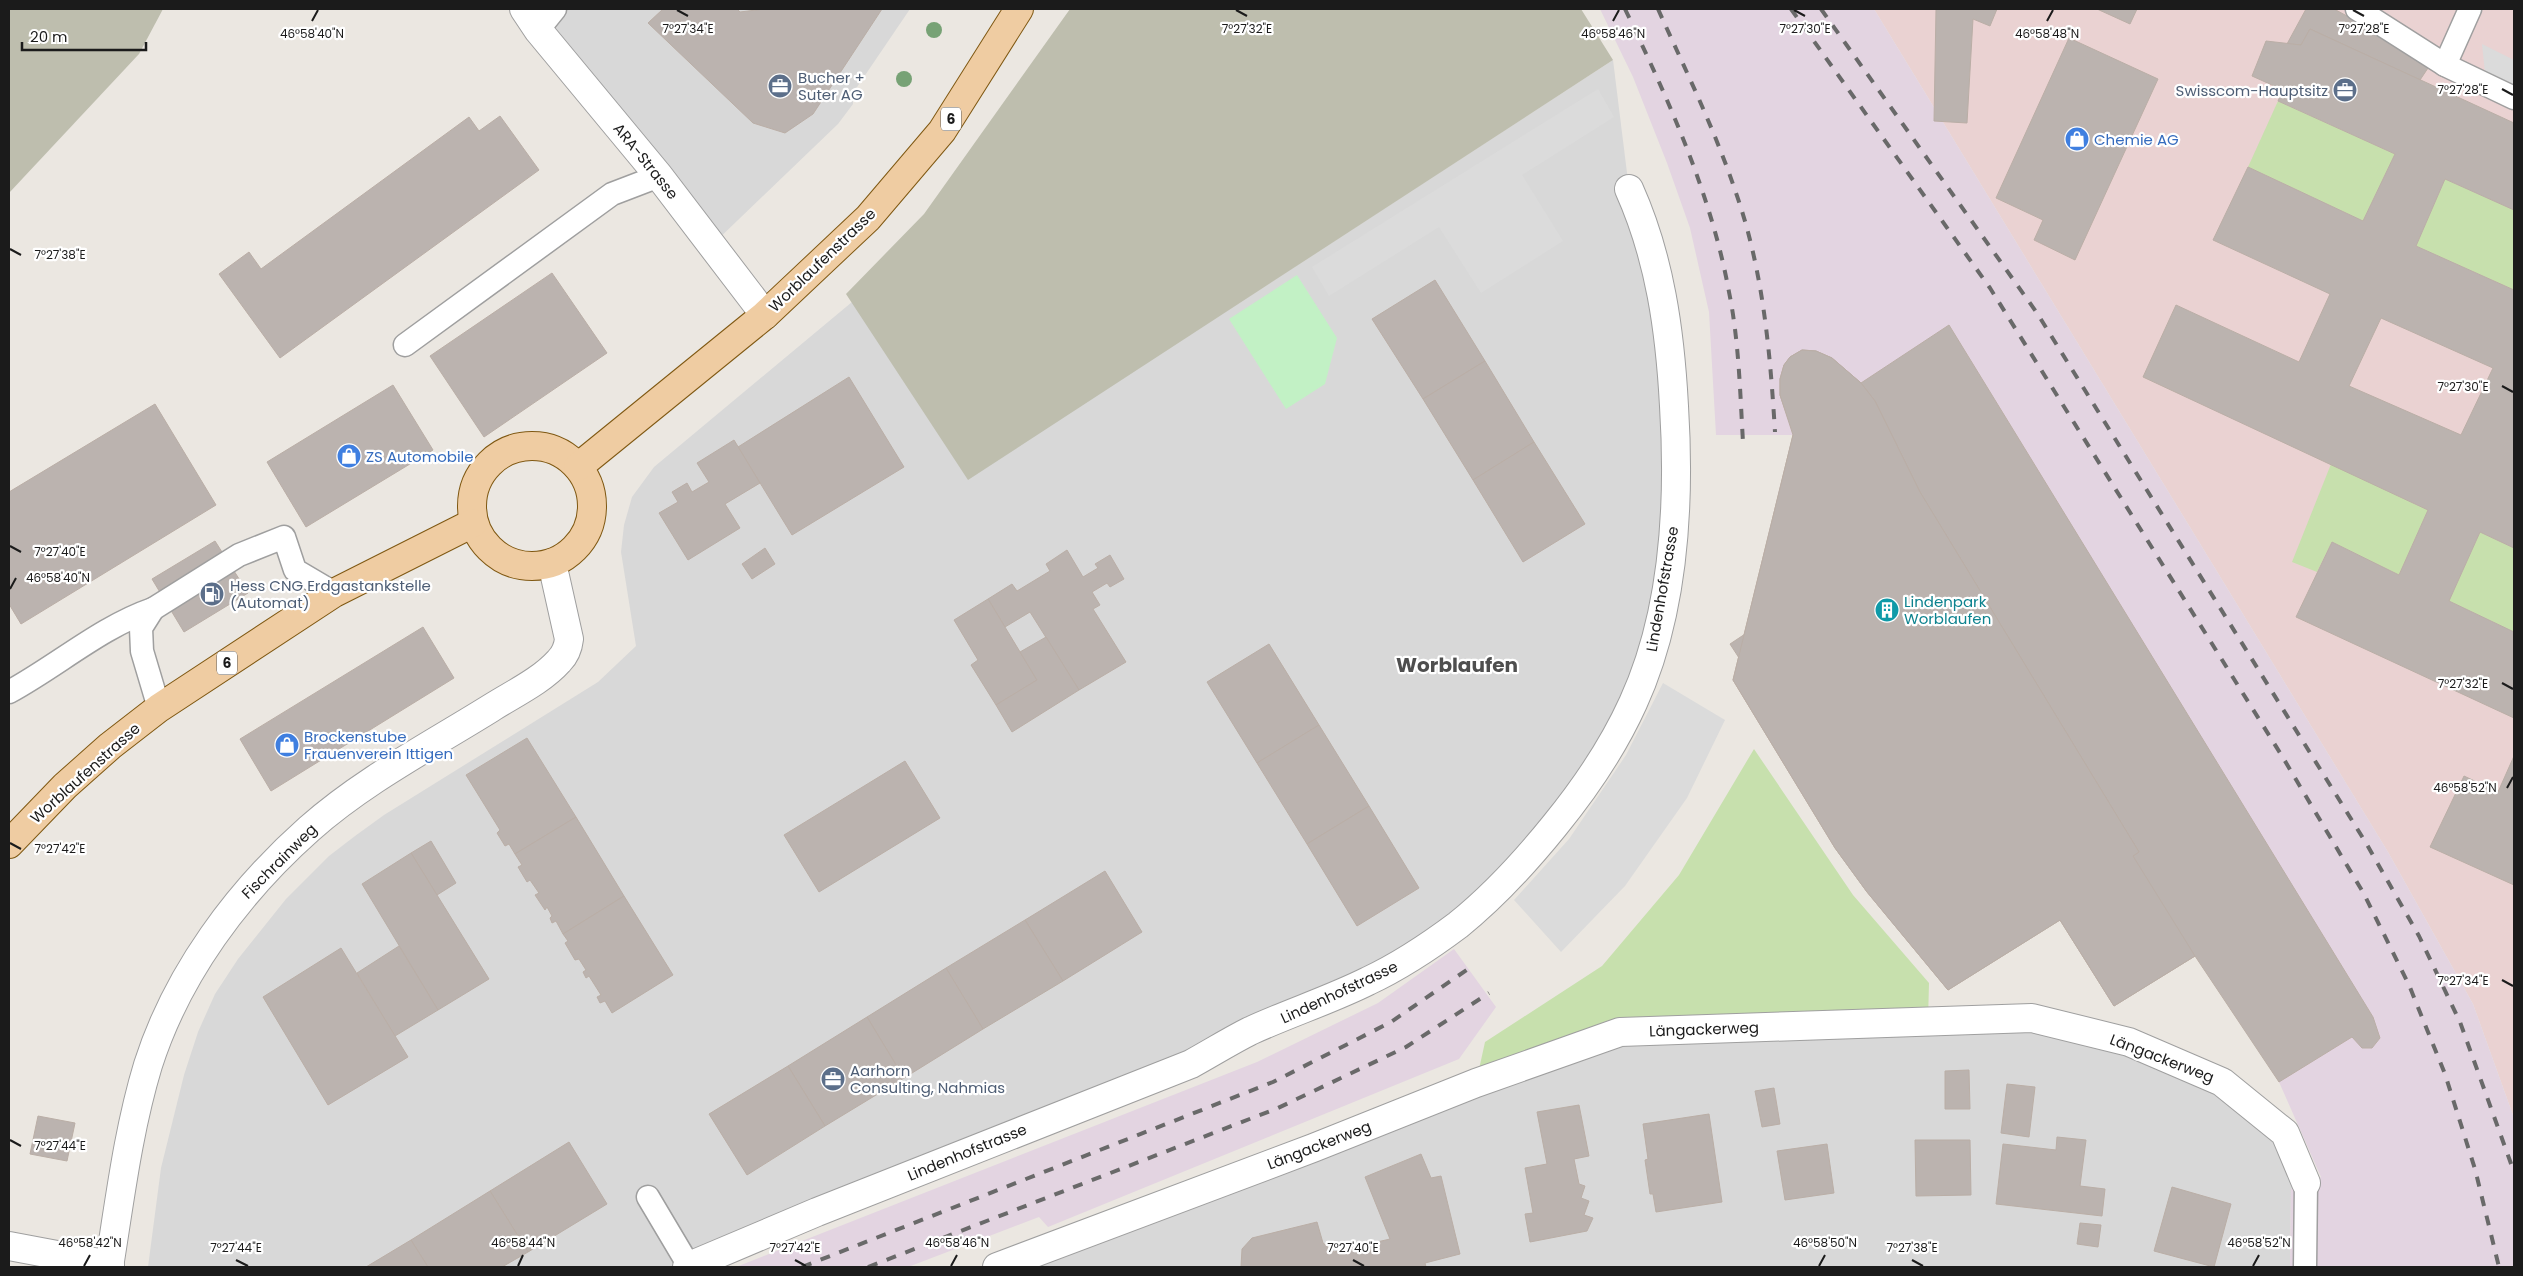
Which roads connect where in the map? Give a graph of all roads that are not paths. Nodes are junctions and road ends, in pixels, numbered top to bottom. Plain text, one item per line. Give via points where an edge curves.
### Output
1 (555, 9) edge
2 (1019, 9) edge
3 (2358, 9) edge
4 (2470, 9) edge
5 (531, 20) edge
6 (2446, 65) junction
7 (2514, 98) edge
8 (658, 176) junction
9 (1629, 189) dead end
10 (765, 315) junction
11 (405, 345) dead end
12 (578, 468) junction
13 (473, 523) junction
14 (552, 563) junction
15 (334, 593) junction
16 (152, 609) junction
17 (9, 692) edge
18 (159, 708) junction
19 (9, 844) edge
20 (2306, 1183) joint
21 (648, 1197) dead end
22 (9, 1246) edge
23 (110, 1266) edge
24 (688, 1267) edge
25 (997, 1267) edge
26 (2305, 1267) edge

1 - 5 lane
2 - 10 main road, Worblaufenstrasse / 6 via 948,123 907,174 868,218
3 - 6 lane
4 - 6 lane
5 - 8 street, ARA-Strasse
6 - 7 lane
8 - 10 street, ARA-Strasse
8 - 11 lane via 612,194
9 - 24 street, Lindenhofstrasse via 1643,219 1659,275 1671,361 1676,475 1670,560 1652,648 1624,723 1570,806 1524,862 1460,923 1429,946 1369,981 1249,1032 1191,1064 817,1212
10 - 12 main road, Worblaufenstrasse / 6
12 - 13 main road via 568,458 543,447 521,447 500,455 479,477 473,491
12 - 14 main road via 590,489 591,517 577,547
13 - 14 main road via 489,550 510,563 530,567
13 - 15 main road, Worblaufenstrasse / 6
14 - 23 street, Fischrainweg via 569,639 559,661 337,806 263,872 210,942 187,979 149,1064 125,1162
15 - 16 lane via 295,570 284,537 239,555
15 - 18 main road, Worblaufenstrasse / 6
16 - 17 lane via 128,618
16 - 18 lane via 141,628 142,651
18 - 19 main road, Worblaufenstrasse / 6 via 65,786
20 - 25 street, Längackerweg via 2285,1133 2222,1082 2129,1042 2032,1018 1620,1032 1476,1083
20 - 26 lane, Längackerweg
21 - 24 lane
22 - 23 street, Fischrainweg

